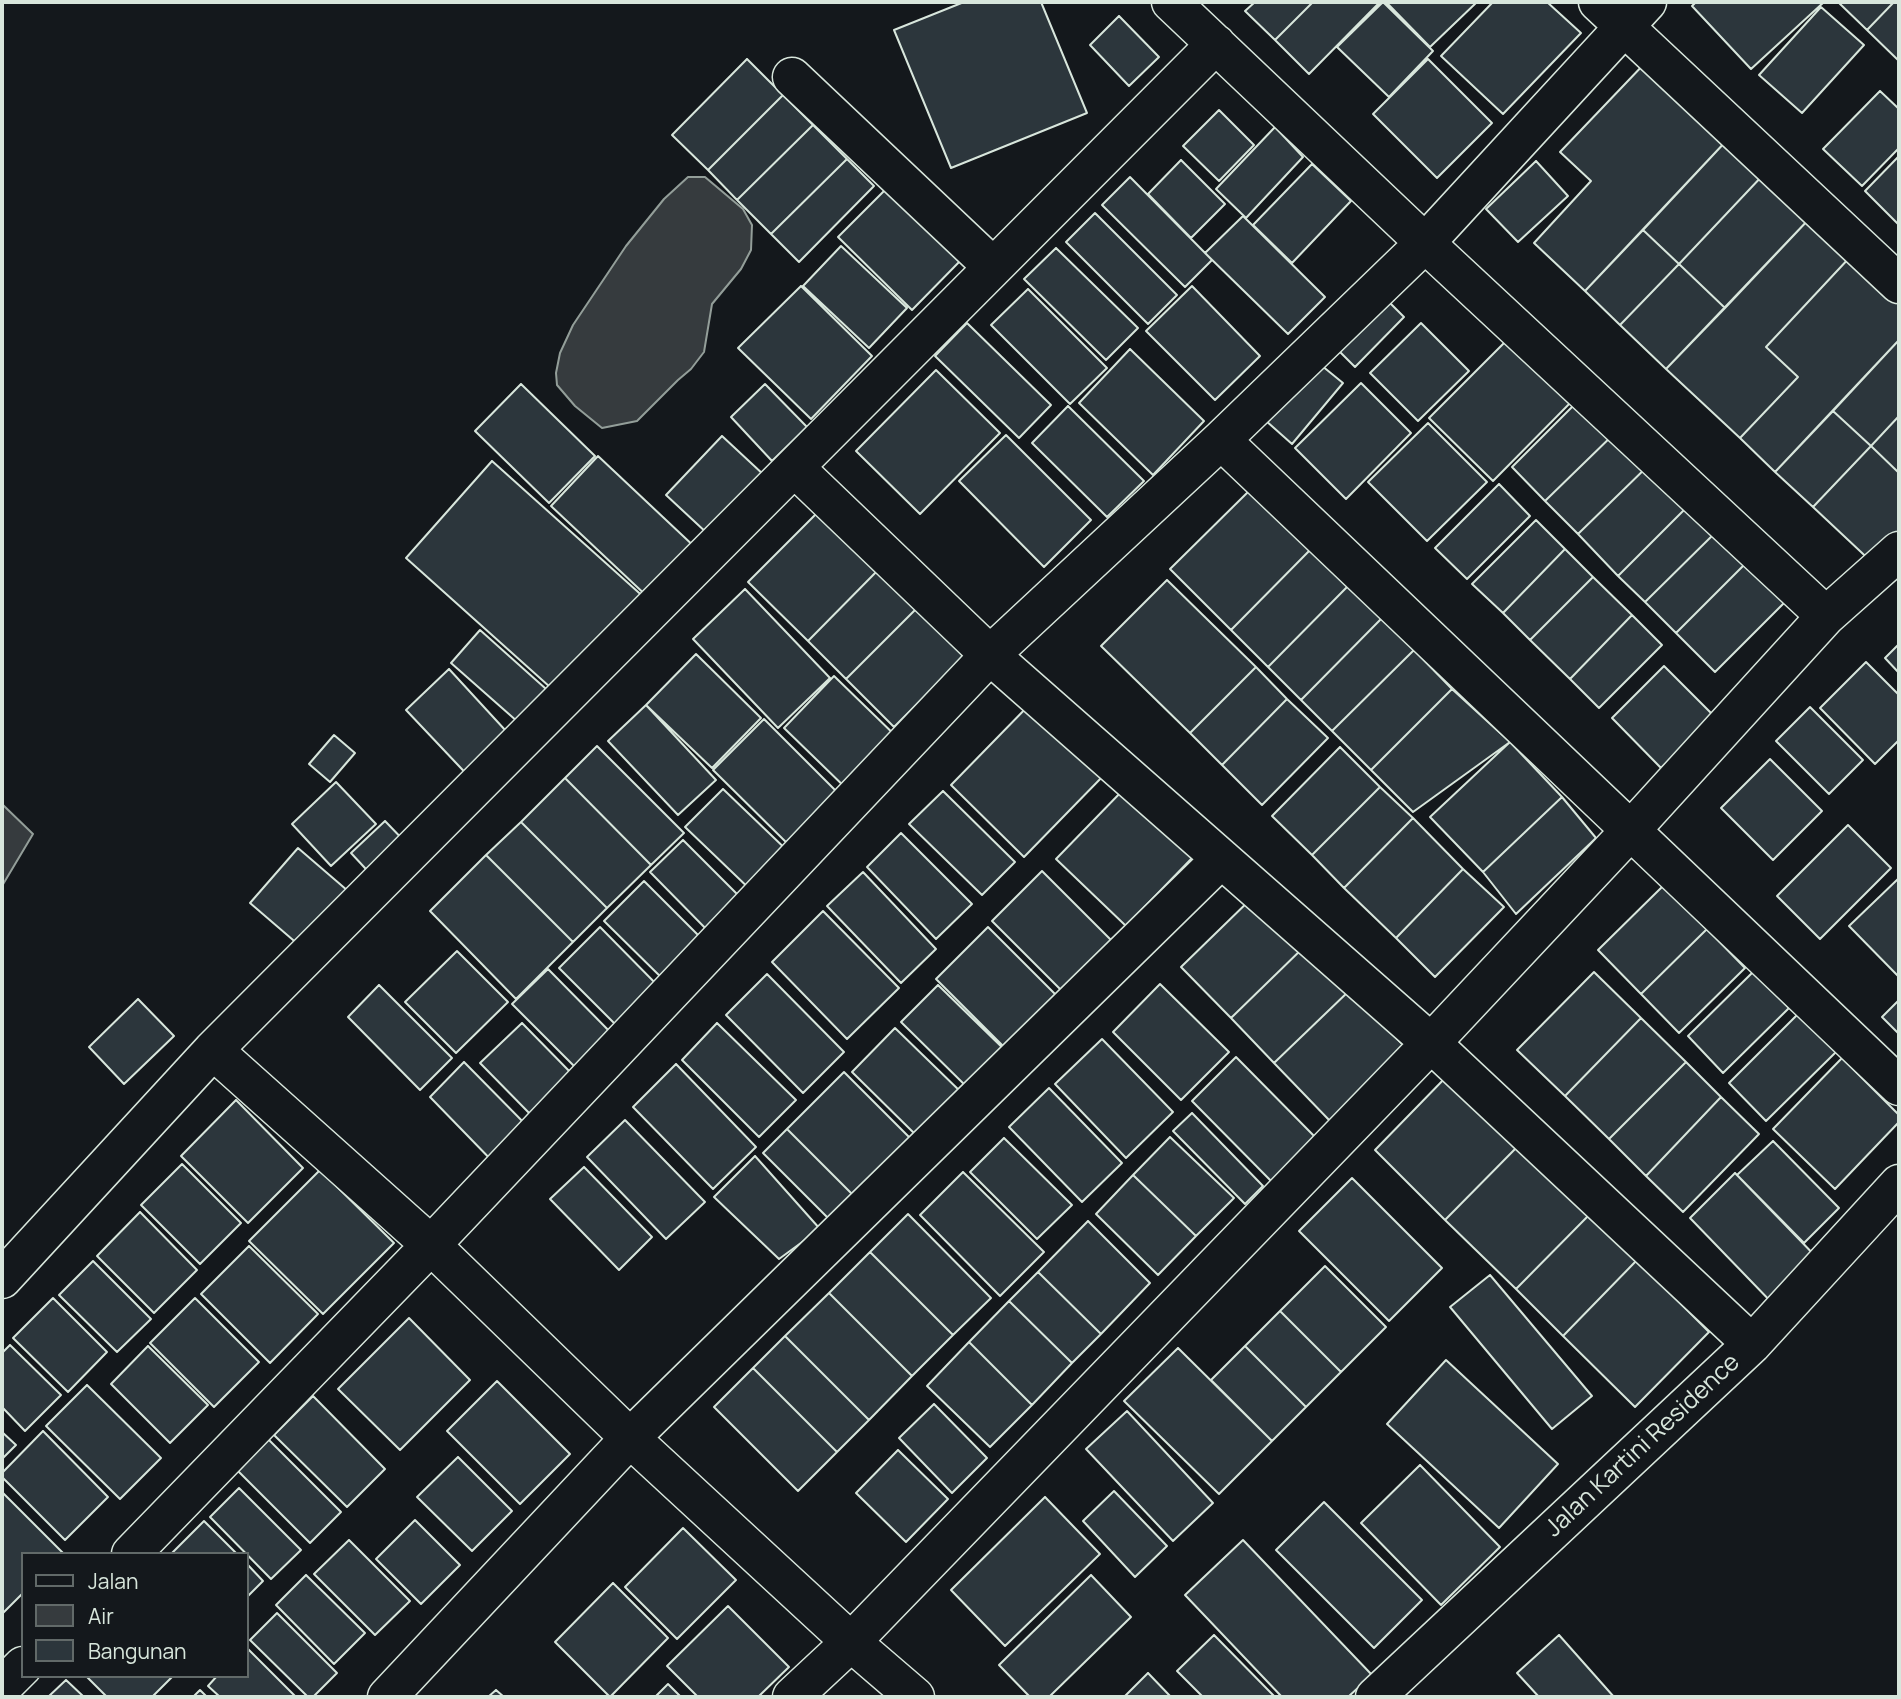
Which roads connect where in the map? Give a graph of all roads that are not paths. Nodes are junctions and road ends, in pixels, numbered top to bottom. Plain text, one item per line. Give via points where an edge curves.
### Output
1 (1171, 2) edge
2 (1624, 10) edge
3 (1216, 44) junction
4 (792, 77) dead end
5 (1425, 243) junction
6 (993, 267) junction
7 (1899, 284) edge
8 (1221, 440) junction
9 (795, 468) junction
10 (1899, 551) edge
11 (1826, 616) junction
12 (990, 655) junction
13 (1630, 831) junction
14 (1221, 859) junction
15 (1431, 1043) junction
16 (213, 1050) junction
17 (1899, 1086) edge
18 (1899, 1184) edge
19 (431, 1245) junction
20 (2, 1279) edge
21 (1752, 1344) junction
22 (630, 1438) junction
23 (133, 1552) edge
24 (851, 1642) junction
25 (21, 1668) edge
26 (2, 1687) edge
27 (387, 1697) edge
28 (792, 1697) edge
29 (915, 1697) edge
30 (1375, 1697) edge

1 - 3 street
2 - 5 street
2 - 7 street
3 - 5 street
3 - 6 street
4 - 6 street
5 - 8 street
5 - 11 street
6 - 9 street
8 - 12 street
8 - 13 street
9 - 12 street
9 - 16 street
10 - 11 street
11 - 13 street
12 - 14 street
12 - 19 street
13 - 15 street
13 - 17 street
14 - 15 street
14 - 22 street
15 - 21 street
15 - 24 street
16 - 19 street
16 - 20 street
18 - 21 street, Jalan Kartini Residence
19 - 22 street
19 - 23 street
21 - 30 street, Jalan Kartini Residence
22 - 24 street
22 - 27 street
24 - 28 street
24 - 29 street
25 - 26 street

